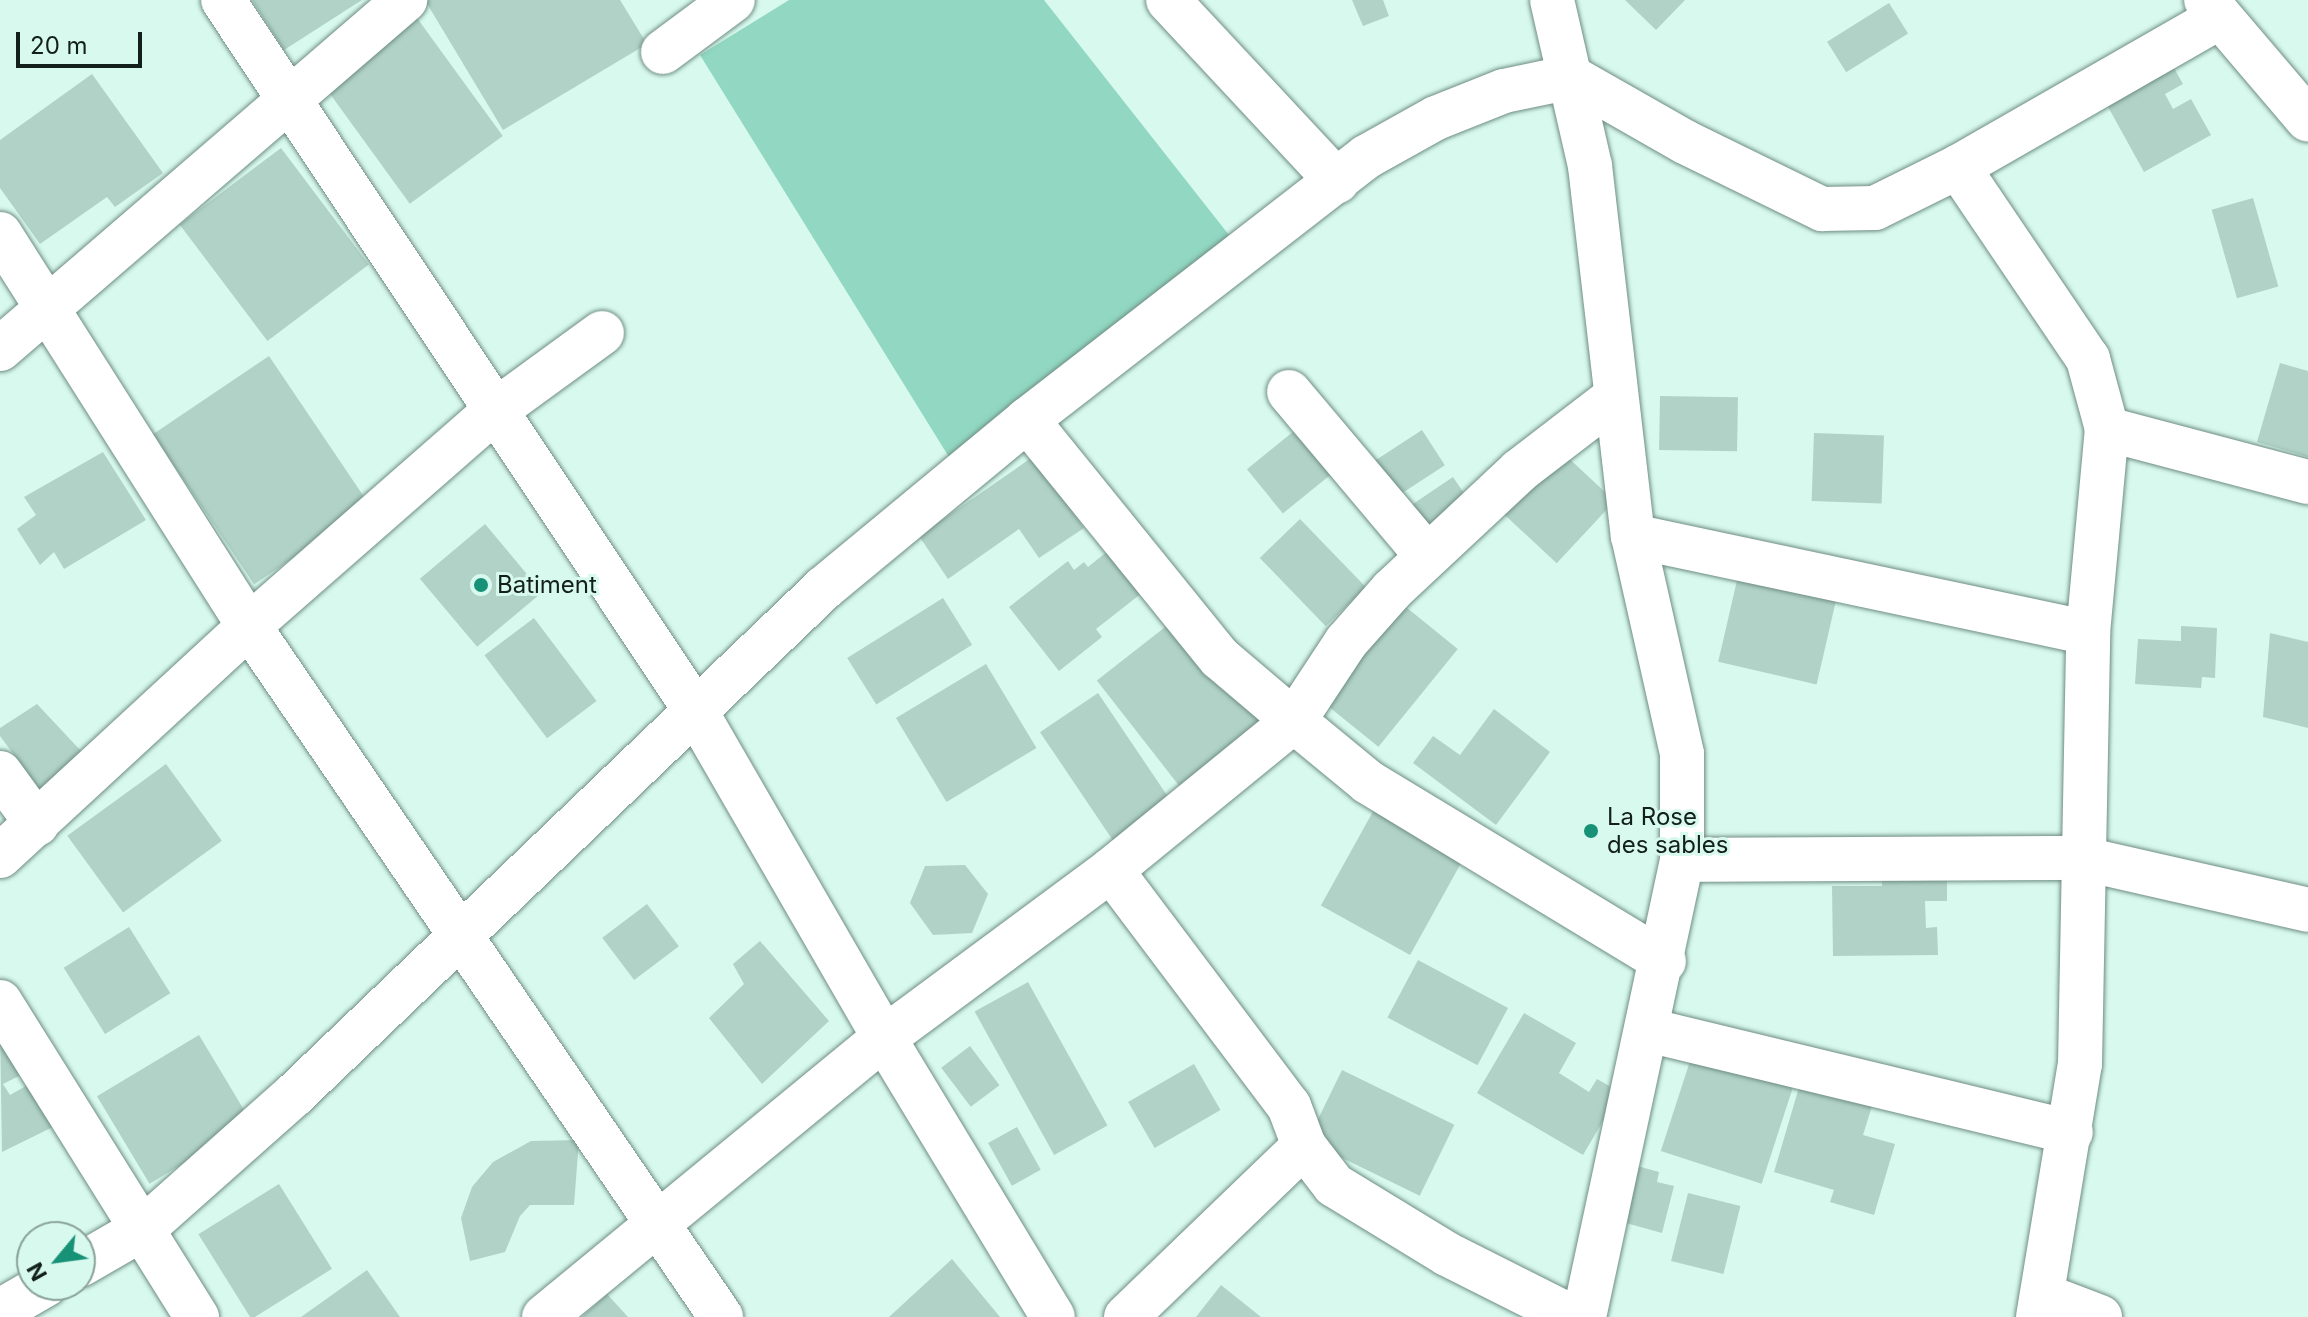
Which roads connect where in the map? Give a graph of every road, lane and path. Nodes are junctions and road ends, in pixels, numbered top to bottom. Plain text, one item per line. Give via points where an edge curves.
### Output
1 (223, 0) edge
2 (405, 0) edge
3 (733, 0) edge
4 (1168, 0) edge
5 (1552, 0) edge
6 (2212, 9) edge
7 (663, 52) dead end
8 (1571, 77) junction
9 (290, 97) junction
10 (2308, 120) edge
11 (1958, 167) junction
12 (1337, 181) junction
13 (0, 234) edge
14 (48, 310) junction
15 (602, 333) dead end
16 (0, 349) edge
17 (1289, 392) dead end
18 (1614, 398) junction
19 (496, 410) junction
20 (1027, 420) junction
21 (2107, 429) junction
22 (2308, 482) edge
23 (1633, 536) junction
24 (1427, 556) junction
25 (249, 626) junction
26 (2088, 633) junction
27 (695, 710) junction
28 (1294, 721) junction
29 (0, 773) edge
30 (37, 824) junction
31 (0, 856) edge
32 (2080, 858) junction
33 (1682, 860) junction
34 (1111, 870) junction
35 (2308, 910) edge
36 (462, 930) junction
37 (1664, 961) junction
38 (0, 1002) edge
39 (1648, 1030) junction
40 (884, 1038) junction
41 (2071, 1132) junction
42 (1304, 1146) junction
43 (660, 1222) junction
44 (144, 1228) junction
45 (96, 1256) edge
46 (2042, 1306) edge
47 (197, 1317) edge
48 (544, 1317) edge
49 (721, 1317) edge
50 (1053, 1317) edge
51 (1126, 1317) edge
52 (1572, 1317) edge
53 (1584, 1317) edge
54 (2100, 1317) edge

1 - 9 street
2 - 9 street
3 - 7 street
4 - 12 street
5 - 8 street
6 - 10 street
6 - 11 street
8 - 11 street via 1685,142 1822,209 1875,208
8 - 12 street via 1504,91 1436,118 1366,157
8 - 18 street via 1590,166
9 - 14 street
9 - 19 street
11 - 21 street via 2088,359
12 - 20 street
13 - 14 street
14 - 16 street
14 - 25 street
15 - 19 street
17 - 24 street
18 - 23 street
18 - 24 street via 1519,471
19 - 25 street
19 - 27 street
20 - 27 street via 824,588
20 - 28 street via 1220,658
21 - 22 street
21 - 26 street
23 - 26 street
23 - 33 street via 1682,754
24 - 28 street via 1346,642
25 - 30 street
25 - 36 street
26 - 32 street
27 - 36 street
27 - 40 street
28 - 34 street
28 - 37 street via 1368,782
29 - 30 street
30 - 31 street
32 - 33 street
32 - 35 street
32 - 41 street via 2084,995
33 - 37 street
34 - 40 street
34 - 42 street via 1289,1106
36 - 43 street via 636,1195
36 - 44 street via 294,1095
37 - 39 street
38 - 44 street
39 - 41 street
39 - 53 street
40 - 43 street
40 - 50 street
41 - 46 street
42 - 51 street
42 - 52 street via 1334,1185 1362,1205
43 - 48 street
43 - 49 street
44 - 45 street
44 - 47 street
46 - 54 street

